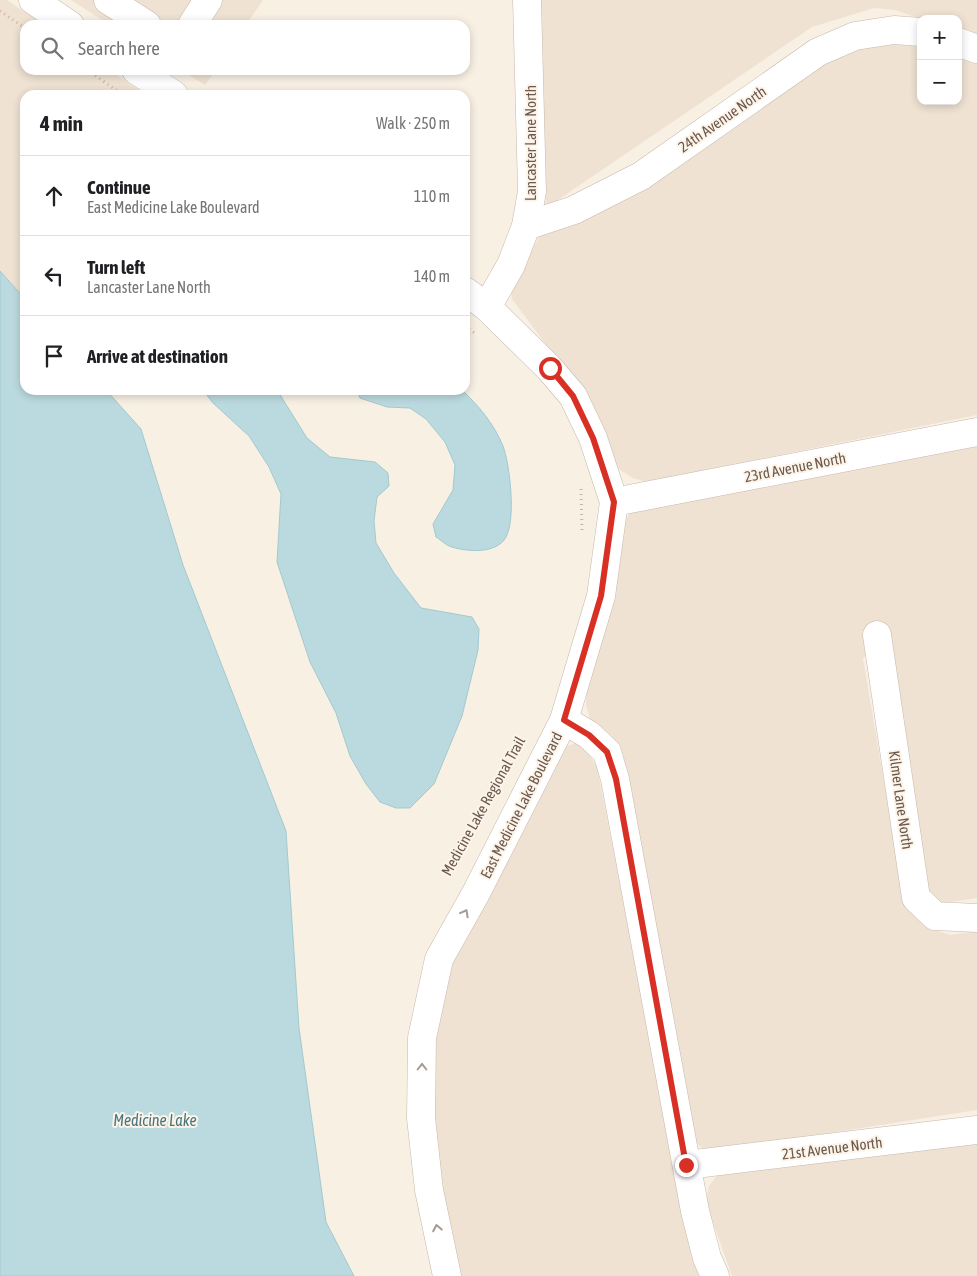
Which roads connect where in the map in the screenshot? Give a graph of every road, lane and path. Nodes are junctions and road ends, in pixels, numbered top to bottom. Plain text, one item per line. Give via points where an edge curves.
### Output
1 (33, 0) edge
2 (108, 0) edge
3 (208, 0) edge
4 (527, 0) edge
5 (0, 12) edge
6 (63, 20) edge
7 (139, 20) edge
8 (195, 20) edge
9 (20, 25) edge
10 (917, 32) edge
11 (962, 43) edge
12 (977, 49) edge
13 (94, 75) edge
14 (144, 75) edge
15 (117, 90) edge
16 (166, 90) edge
17 (526, 226) junction
18 (470, 295) edge
19 (486, 307) junction
20 (470, 330) edge
21 (480, 338) dead end
22 (977, 432) edge
23 (581, 486) dead end
24 (614, 502) junction
25 (582, 534) dead end
26 (877, 635) dead end
27 (564, 720) junction
28 (977, 918) edge
29 (977, 1130) edge
30 (686, 1165) junction
31 (446, 1276) edge
32 (715, 1276) edge

1 - 6 street
2 - 7 street
3 - 8 street
4 - 17 street, Lancaster Lane North via 532,191
5 - 9 path
10 - 17 street, 24th Avenue North via 894,30 855,36 818,52 641,176 574,210
11 - 12 street
13 - 15 path
14 - 16 street
17 - 19 street, Lancaster Lane North via 511,264
18 - 19 street, East Medicine Lake Boulevard
19 - 24 street, East Medicine Lake Boulevard via 550,368 573,396 593,438
20 - 21 path
22 - 24 street, 23rd Avenue North
23 - 25 path
24 - 27 street, East Medicine Lake Boulevard via 601,596
26 - 28 street, Kilmer Lane North via 916,898 935,916
27 - 30 street via 589,735 607,752 616,779
31 -> 27 street, East Medicine Lake Boulevard via 429,1190 421,1118 422,1038 439,959
29 - 30 street, 21st Avenue North
30 - 32 street via 697,1221

